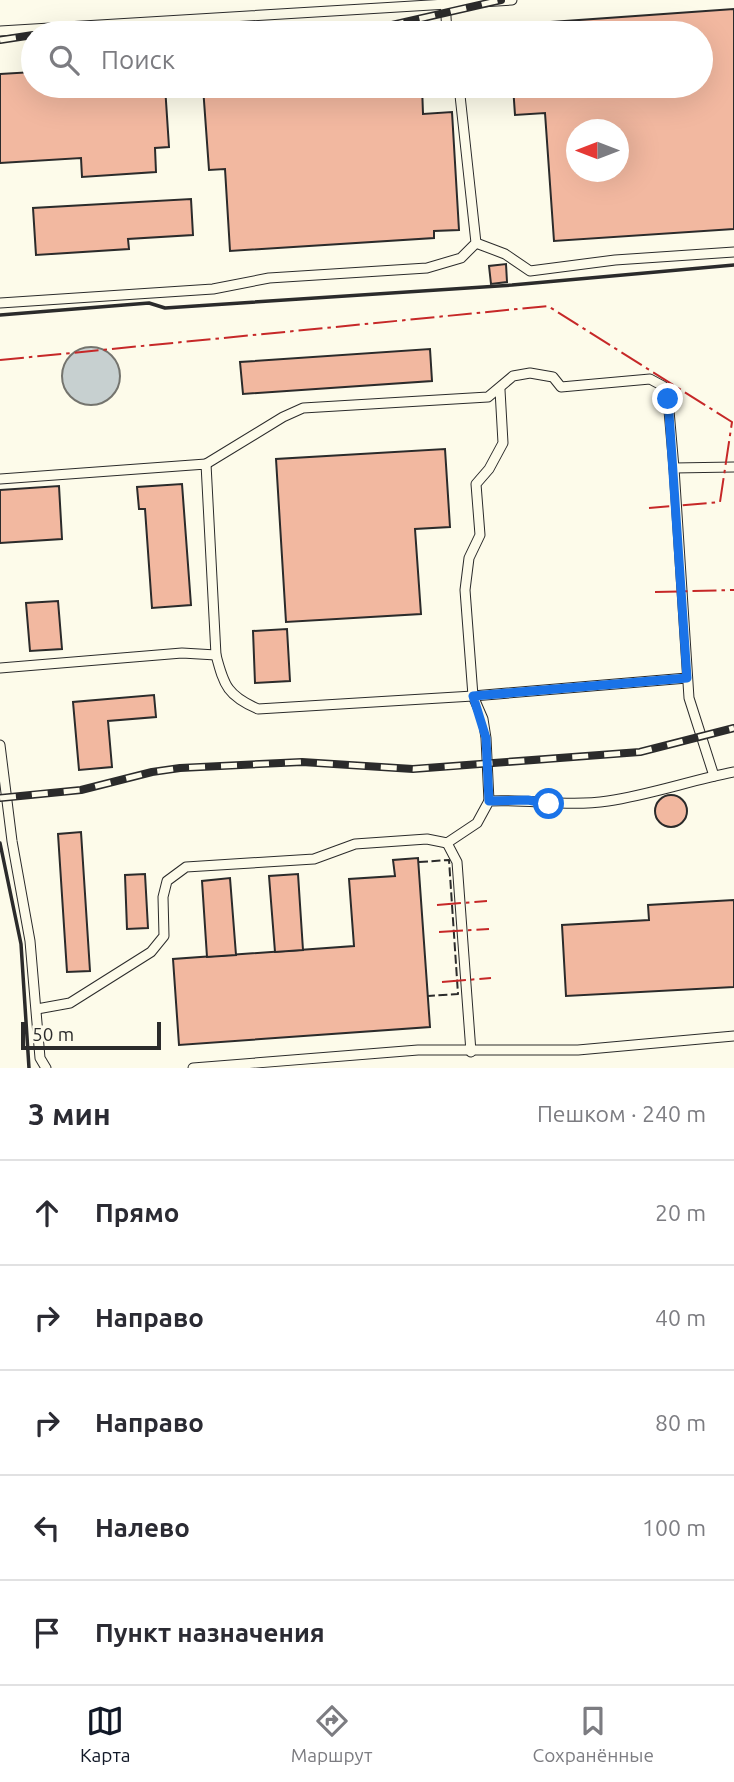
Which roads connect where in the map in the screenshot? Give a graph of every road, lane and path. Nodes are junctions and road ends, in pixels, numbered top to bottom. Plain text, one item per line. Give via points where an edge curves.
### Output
1 (512, 0) edge
2 (445, 2) edge
3 (153, 21) edge
4 (446, 21) edge
5 (21, 30) edge
6 (0, 31) edge
7 (460, 98) edge
8 (476, 243) junction
9 (734, 252) edge
10 (0, 303) edge
11 (499, 390) junction
12 (206, 464) junction
13 (734, 467) edge
14 (674, 468) junction
15 (0, 479) edge
16 (216, 655) junction
17 (0, 668) edge
18 (687, 678) junction
19 (473, 696) junction
20 (0, 732) edge
21 (0, 744) edge
22 (734, 772) edge
23 (714, 776) junction
24 (489, 801) junction
25 (447, 843) junction
26 (37, 1009) junction
27 (734, 1036) edge
28 (471, 1052) junction
29 (46, 1068) edge
30 (192, 1068) edge

1 - 2 lane
2 - 3 lane
2 - 4 lane
5 - 6 lane
7 - 8 lane
8 - 9 lane via 505,254 530,271
8 - 10 lane via 461,258 427,268
11 - 12 lane via 488,397 303,408
11 - 14 lane via 513,376 530,373 553,377 561,387 650,379 663,386 668,399
11 - 19 lane via 503,443 475,484 480,535 469,558 465,590
12 - 15 lane
12 - 16 lane
13 - 14 lane
14 - 18 lane
16 - 17 lane via 182,653
16 - 19 lane via 223,682 237,700 258,709
18 - 19 lane
18 - 23 lane via 696,725
19 - 24 lane via 486,738
20 - 21 lane
21 - 26 lane
22 - 23 lane
23 - 24 lane via 607,801
24 - 25 lane via 477,823
25 - 26 lane via 427,839 355,844 314,859 186,867 167,881 164,936 150,952 70,1003
25 - 28 lane via 457,862
26 - 29 lane via 40,1058
27 - 28 lane via 578,1050
28 - 30 lane via 418,1050

